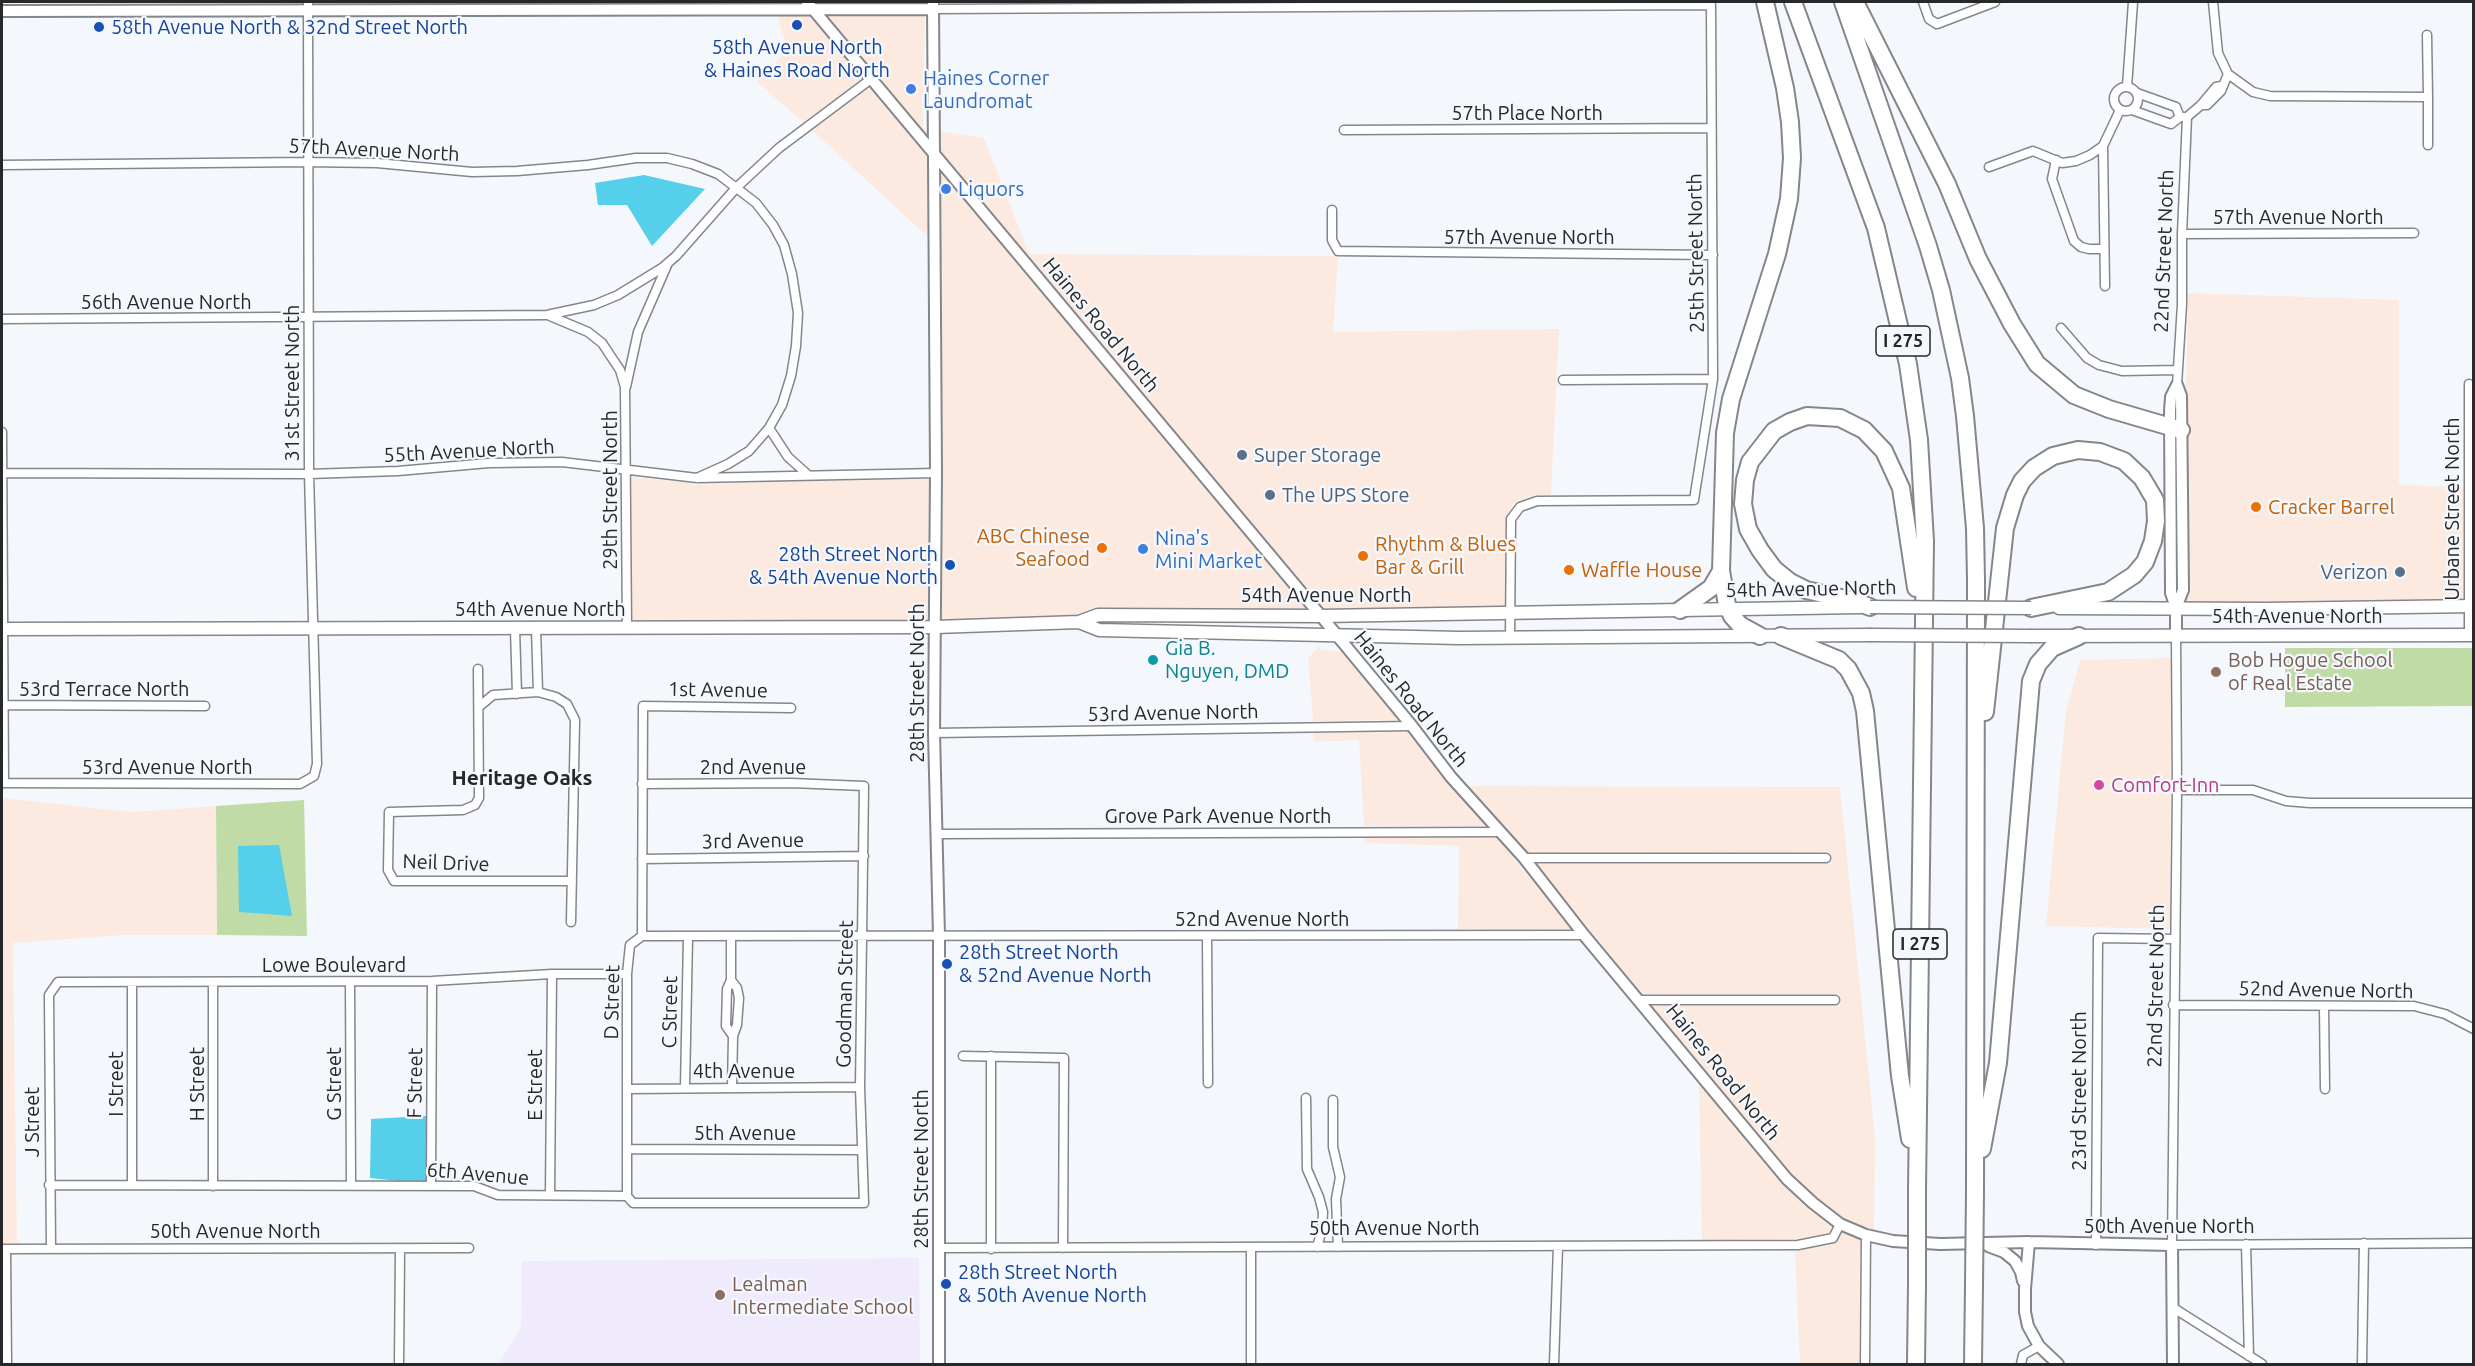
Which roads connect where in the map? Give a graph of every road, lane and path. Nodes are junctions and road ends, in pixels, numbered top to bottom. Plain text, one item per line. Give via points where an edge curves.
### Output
1 (1765, 2) edge
2 (1793, 2) edge
3 (1843, 2) edge
4 (1855, 2) edge
5 (1923, 2) edge
6 (1995, 2) edge
7 (2133, 2) edge
8 (2213, 2) edge
9 (443, 5) edge
10 (493, 5) edge
11 (933, 5) edge
12 (1154, 5) edge
13 (134, 6) edge
14 (308, 6) edge
15 (811, 6) edge
16 (2, 11) edge
17 (2427, 35) dead end
18 (2228, 74) junction
19 (871, 79) junction
20 (2127, 87) junction
21 (2137, 93) junction
22 (2428, 97) junction
23 (2120, 110) junction
24 (2132, 110) junction
25 (2184, 117) junction
26 (1710, 128) junction
27 (1344, 130) dead end
28 (2428, 145) dead end
29 (2103, 146) junction
30 (933, 152) junction
31 (2055, 160) junction
32 (307, 162) junction
33 (2, 165) edge
34 (1989, 167) dead end
35 (736, 188) junction
36 (1332, 210) dead end
37 (2414, 233) dead end
38 (2182, 234) junction
39 (2104, 249) junction
40 (1713, 255) junction
41 (668, 262) junction
42 (2105, 286) dead end
43 (547, 315) junction
44 (2, 319) edge
45 (309, 319) junction
46 (2061, 328) dead end
47 (2177, 370) junction
48 (1713, 379) junction
49 (1563, 380) dead end
50 (2469, 384) dead end
51 (2177, 386) junction
52 (626, 387) junction
53 (2170, 411) junction
54 (2142, 417) junction
55 (769, 428) junction
56 (2176, 429) junction
57 (2, 432) edge
58 (627, 470) junction
59 (2, 473) edge
60 (936, 473) junction
61 (309, 474) junction
62 (807, 474) junction
63 (697, 478) junction
64 (1721, 571) junction
65 (2471, 606) edge
66 (1870, 607) junction
67 (2031, 608) junction
68 (2176, 608) junction
69 (1680, 610) junction
70 (1729, 610) junction
71 (1510, 612) junction
72 (1321, 616) junction
73 (1079, 622) junction
74 (935, 627) junction
75 (515, 628) junction
76 (536, 628) junction
77 (627, 628) junction
78 (2, 629) edge
79 (315, 629) junction
80 (2176, 635) junction
81 (2471, 635) edge
82 (1336, 636) junction
83 (1760, 636) junction
84 (1781, 636) junction
85 (2079, 636) junction
86 (1510, 638) junction
87 (478, 669) dead end
88 (538, 692) junction
89 (517, 694) junction
90 (1924, 697) junction
91 (4, 705) junction
92 (205, 706) dead end
93 (480, 706) junction
94 (643, 706) joint
95 (791, 708) dead end
96 (1412, 726) junction
97 (934, 734) junction
98 (317, 764) joint
99 (642, 784) junction
100 (864, 786) joint
101 (2177, 790) junction
102 (2474, 803) edge
103 (1974, 818) junction
104 (1499, 832) junction
105 (936, 834) junction
106 (864, 856) junction
107 (1524, 858) junction
108 (1826, 858) dead end
109 (642, 860) junction
110 (572, 881) junction
111 (571, 922) dead end
112 (1584, 935) junction
113 (642, 936) junction
114 (863, 936) junction
115 (939, 936) junction
116 (1207, 936) junction
117 (688, 937) junction
118 (731, 937) junction
119 (2175, 939) junction
120 (552, 974) junction
121 (627, 974) junction
122 (432, 981) junction
123 (213, 982) junction
124 (350, 982) junction
125 (132, 983) junction
126 (49, 995) joint
127 (1640, 1000) junction
128 (1835, 1000) dead end
129 (2173, 1005) junction
130 (2324, 1006) junction
131 (2474, 1029) edge
132 (963, 1056) dead end
133 (991, 1056) junction
134 (1208, 1083) dead end
135 (860, 1087) junction
136 (685, 1088) junction
137 (732, 1088) junction
138 (628, 1089) junction
139 (2325, 1089) dead end
140 (1306, 1098) dead end
141 (1333, 1100) dead end
142 (628, 1149) junction
143 (862, 1150) junction
144 (49, 1185) junction
145 (132, 1185) junction
146 (351, 1185) junction
147 (431, 1185) junction
148 (213, 1186) junction
149 (1917, 1190) junction
150 (1975, 1191) junction
151 (550, 1195) junction
152 (627, 1196) junction
153 (864, 1203) joint
154 (1840, 1224) junction
155 (1866, 1235) junction
156 (2029, 1242) junction
157 (1976, 1243) junction
158 (2364, 1243) junction
159 (2474, 1243) edge
160 (2246, 1244) junction
161 (2096, 1245) junction
162 (2172, 1245) junction
163 (1558, 1246) junction
164 (1251, 1247) junction
165 (1317, 1247) junction
166 (1338, 1247) junction
167 (469, 1248) dead end
168 (939, 1248) junction
169 (1063, 1248) junction
170 (4, 1249) edge
171 (51, 1249) junction
172 (991, 1249) junction
173 (400, 1250) junction
174 (2025, 1289) junction
175 (2172, 1307) junction
176 (2039, 1346) junction
177 (2249, 1356) junction
178 (7, 1365) edge
179 (399, 1365) edge
180 (939, 1365) edge
181 (1251, 1365) edge
182 (1554, 1365) edge
183 (1864, 1365) edge
184 (1917, 1365) edge
185 (1973, 1365) edge
186 (2022, 1365) edge
187 (2058, 1365) edge
188 (2173, 1365) edge
189 (2262, 1365) edge
190 (2362, 1365) edge

1 - 64 highway via 1790,122 1789,199 1777,254 1731,399 1725,433
2 - 90 highway, I 275 via 1876,228 1908,364 1925,541
3 - 103 highway, I 275 via 1928,246 1959,378 1975,528
4 - 54 highway via 1947,184 1978,259 2037,364 2074,395 2109,410
5 - 6 street via 1929,19 1937,24
7 - 20 street
8 - 18 street via 2218,53
9 - 10 street
9 - 14 street
10 - 15 street
11 - 12 street
11 - 15 street
11 - 30 street, 28th Street North
12 - 26 street, 25th Street North via 1711,5
13 - 14 street
13 - 16 street
14 - 32 street, 31st Street North
15 - 19 street, Haines Road North
17 - 22 street
18 - 22 street via 2253,92 2270,96
18 - 25 street via 2221,86
19 - 30 street, Haines Road North
19 - 35 street via 779,148
20 - 21 street
20 - 23 street via 2115,96
21 - 24 street via 2138,101
21 - 25 street via 2176,107
22 - 28 street
23 - 24 street
23 - 29 street
24 - 25 street via 2171,124
25 - 38 street, 22nd Street North
26 - 27 street, 57th Place North
26 - 40 street, 25th Street North
29 - 31 street via 2076,161
29 - 39 street
30 - 60 street, 28th Street North
30 - 72 street, Haines Road North
31 - 34 street via 2033,151
31 - 39 street via 2052,179 2074,241 2081,247
32 - 33 street, 57th Avenue North
32 - 35 street, 57th Avenue North via 517,171 667,158 718,174
32 - 45 street, 31st Street North
35 - 41 street
35 - 55 street, 57th Avenue North via 756,202 784,245 798,313 791,376 782,405
36 - 40 street, 57th Avenue North via 1334,248 1344,252
37 - 38 street, 57th Avenue North
38 - 47 street, 22nd Street North
39 - 42 street
40 - 48 street, 25th Street North
41 - 43 street via 618,295 594,305
41 - 52 street, 29th Street North via 638,332
43 - 45 street, 56th Avenue North
43 - 52 street, 29th Street North via 571,323 602,343
44 - 45 street, 56th Avenue North
45 - 61 street, 31st Street North
46 - 47 street via 2087,358 2099,365 2122,371
47 - 51 street, 22nd Street North
48 - 49 street
48 - 71 street, 25th Street North via 1694,500 1537,501 1520,507 1511,519
50 - 65 street, Urbane Street North
51 - 53 street, 22nd Street North
51 - 56 street, 22nd Street North via 2181,396
52 - 58 street, 29th Street North
53 - 54 highway via 2157,417
53 - 56 street, 22nd Street North
54 - 56 highway
55 - 62 street via 788,457
55 - 63 street, 57th Avenue North via 749,451
56 - 68 street, 22nd Street North via 2183,590
57 - 59 street
58 - 61 street, 55th Avenue North via 562,462
58 - 63 street, 55th Avenue North
58 - 77 street, 29th Street North
59 - 61 street, 55th Avenue North
59 - 78 street
60 - 62 street, 55th Avenue North
60 - 74 street, 28th Street North
61 - 79 street, 31st Street North
62 - 63 street, 55th Avenue North
64 - 69 highway via 1711,588
64 - 70 highway
65 - 68 main road, 54th Avenue North
65 - 81 street, Urbane Street North
66 - 67 main road, 54th Avenue North, bridge
66 - 70 main road, 54th Avenue North
66 - 90 highway via 1790,582 1774,569 1748,529 1743,504 1750,462 1774,431 1790,422 1824,416 1851,423 1875,439 1894,468 1916,584
67 - 68 main road, 54th Avenue North
67 - 103 highway via 2108,592 2134,575 2145,562 2153,541 2155,500 2142,478 2124,461 2100,452 2078,450 2053,456 2034,468 2014,495 1998,582
68 - 80 street, 22nd Street North
69 - 70 main road, 54th Avenue North
69 - 71 main road, 54th Avenue North
70 - 83 highway via 1740,626
71 - 72 main road, 54th Avenue North
71 - 86 street
72 - 73 main road, 54th Avenue North via 1098,615
72 - 82 street, Haines Road North
73 - 74 main road, 54th Avenue North
73 - 82 main road, 54th Avenue North via 1099,630
74 - 77 main road, 54th Avenue North
74 - 97 street, 28th Street North
75 - 76 main road, 54th Avenue North
75 - 79 main road, 54th Avenue North
75 - 89 street
76 - 77 main road, 54th Avenue North
76 - 88 street
78 - 79 main road, 54th Avenue North
78 - 91 street
79 - 98 street, 31st Street North
80 - 81 main road, 54th Avenue North
80 - 85 main road, 54th Avenue North
80 - 101 street, 22nd Street North
82 - 86 main road, 54th Avenue North
82 - 96 street, Haines Road North
83 - 84 main road, 54th Avenue North
83 - 86 main road, 54th Avenue North
84 - 85 main road, 54th Avenue North, bridge
84 - 149 highway via 1839,660 1861,693 1900,1076
85 - 150 highway via 2052,648 2038,664 2031,681 1998,1063
87 - 93 street, Neil Drive
88 - 89 street
88 - 110 street via 567,704 575,720
89 - 93 street via 493,695
90 - 149 highway, I 275
91 - 92 street, 53rd Terrace North
91 - 98 street, 53rd Avenue North via 4,783 300,784 314,776
93 - 110 street, Neil Drive via 479,798 475,805 463,810 389,812 388,870 394,881
94 - 95 street, 1st Avenue
94 - 99 street, D Street
96 - 97 street, 53rd Avenue North
96 - 104 street, Haines Road North
97 - 105 street, 28th Street North
99 - 100 street, 2nd Avenue
99 - 109 street, D Street
100 - 106 street, Goodman Street
101 - 102 street via 2253,790 2286,801
101 - 119 street, 22nd Street North
103 - 150 highway, I 275
104 - 105 street, Grove Park Avenue North
104 - 107 street, Haines Road North
105 - 115 street, 28th Street North
106 - 109 street, 3rd Avenue
106 - 114 street, Goodman Street
107 - 108 street
107 - 112 street, Haines Road North
109 - 113 street, D Street
110 - 111 street
112 - 116 street, 52nd Avenue North
112 - 127 street, Haines Road North
113 - 117 street
113 - 121 street, D Street via 630,945
114 - 115 street
114 - 118 street
114 - 135 street, Goodman Street
115 - 116 street, 52nd Avenue North
115 - 168 street, 28th Street North
116 - 134 street
117 - 118 street
117 - 136 street, C Street
118 - 137 street via 731,980 739,998 733,1036
119 - 129 street, 22nd Street North
119 - 161 street, 23rd Street North via 2098,938
120 - 121 street, Lowe Boulevard
120 - 122 street, Lowe Boulevard
120 - 151 street, E Street
121 - 138 street, D Street
122 - 124 street, Lowe Boulevard
122 - 147 street, F Street
123 - 124 street, Lowe Boulevard
123 - 125 street, Lowe Boulevard
123 - 148 street, H Street
124 - 146 street, G Street
125 - 126 street, Lowe Boulevard via 58,982
125 - 145 street, I Street
126 - 144 street, J Street
127 - 128 street
127 - 154 street, Haines Road North via 1787,1179
129 - 130 street, 52nd Avenue North
129 - 162 street, 22nd Street North
130 - 131 street, 52nd Avenue North via 2414,1006 2445,1014
130 - 139 street
132 - 133 street
133 - 169 street via 1064,1058
133 - 172 street
135 - 137 street, 4th Avenue
135 - 143 street, Goodman Street
136 - 137 street, 4th Avenue
136 - 138 street, 4th Avenue
138 - 142 street, D Street
140 - 165 street via 1307,1169 1323,1212
141 - 166 street via 1333,1147 1340,1177 1336,1200
142 - 143 street, 5th Avenue
142 - 152 street, D Street
143 - 153 street, Goodman Street
144 - 145 street, 6th Avenue
144 - 171 street, J Street
145 - 148 street, 6th Avenue
146 - 147 street, 6th Avenue
146 - 148 street, 6th Avenue
147 - 151 street, 6th Avenue via 474,1186 498,1195
149 - 184 highway, I 275, bridge
150 - 185 highway, I 275, bridge
151 - 152 street, 6th Avenue
152 - 153 street, 6th Avenue via 633,1203
154 - 155 street, Haines Road North
154 - 163 street, 50th Avenue North via 1833,1238 1798,1245
155 - 157 street, 50th Avenue North via 1893,1241
155 - 183 street
156 - 157 street, 50th Avenue North
156 - 161 street, 50th Avenue North
156 - 174 street
157 - 174 street via 1994,1248 2015,1261
158 - 159 street, 50th Avenue North
158 - 160 street, 50th Avenue North
158 - 190 street
160 - 162 street, 50th Avenue North
160 - 177 street
161 - 162 street, 50th Avenue North
162 - 175 street, 22nd Street North
163 - 166 street, 50th Avenue North
163 - 182 street
164 - 165 street, 50th Avenue North
164 - 169 street, 50th Avenue North
164 - 181 street
165 - 166 street, 50th Avenue North
167 - 173 street, 50th Avenue North
168 - 172 street, 50th Avenue North
168 - 180 street, 28th Street North
169 - 172 street, 50th Avenue North
170 - 171 street, 50th Avenue North
170 - 178 street
171 - 173 street, 50th Avenue North
173 - 179 street
174 - 176 street via 2028,1326
175 - 177 street
175 - 188 street, 22nd Street North
176 - 186 street via 2023,1355
176 - 187 street
177 - 189 street

